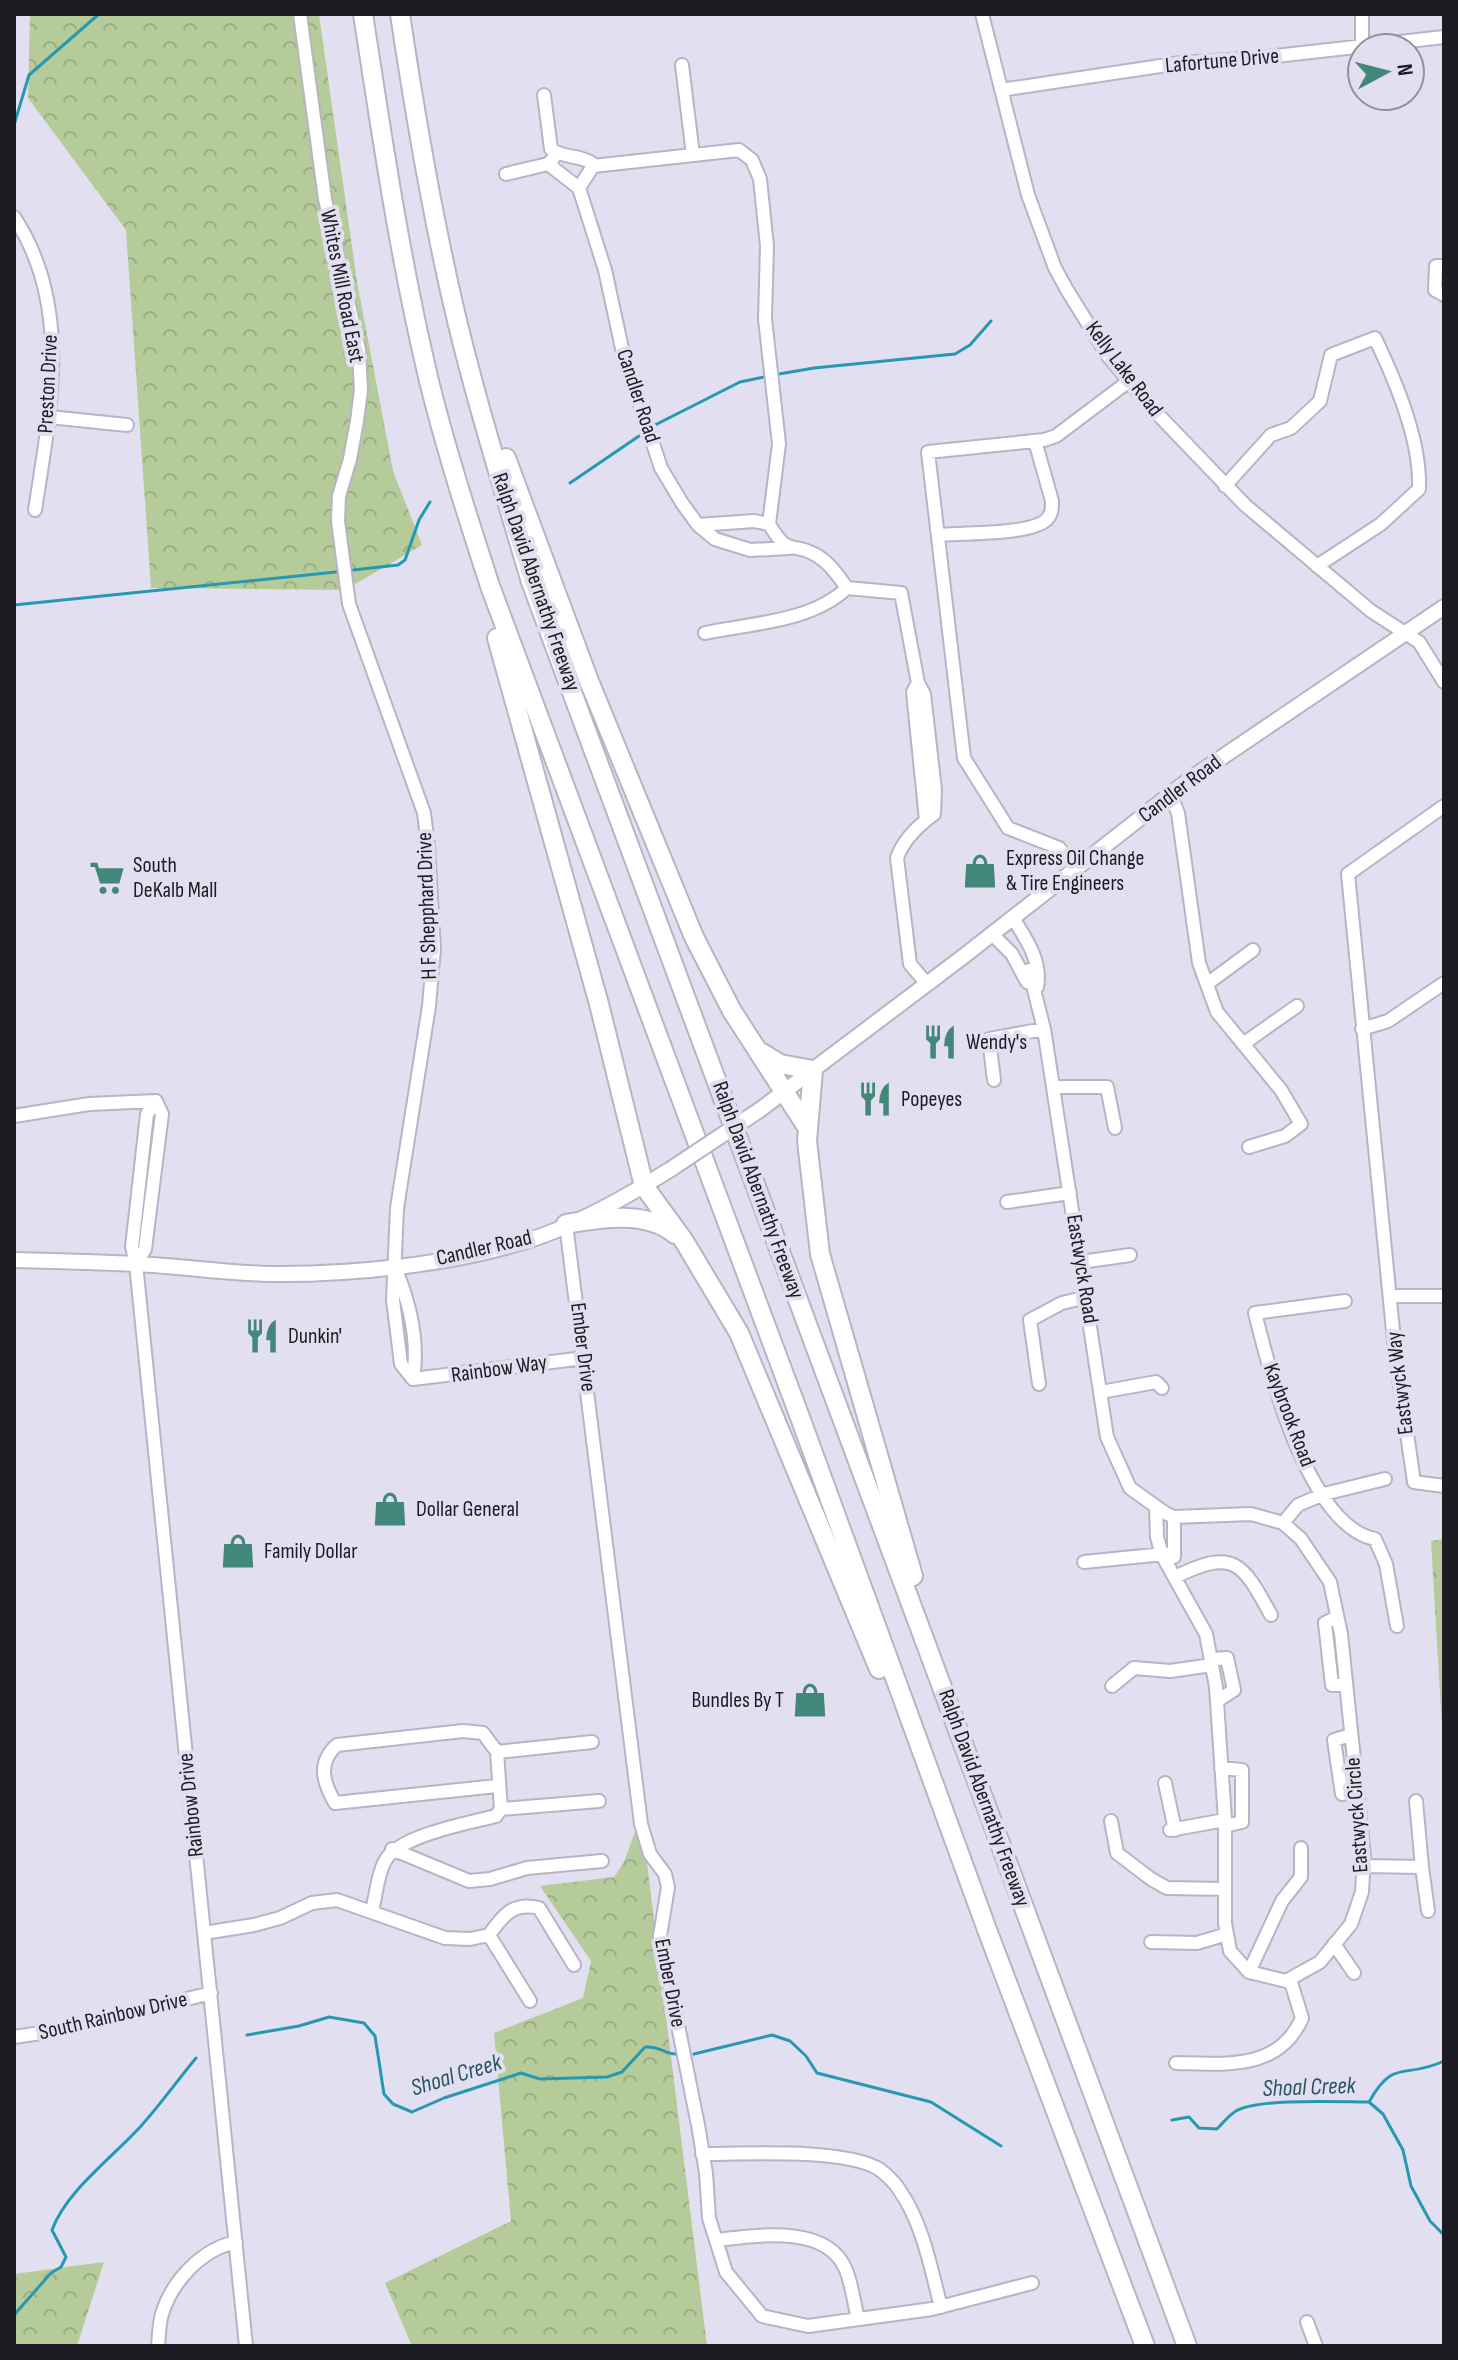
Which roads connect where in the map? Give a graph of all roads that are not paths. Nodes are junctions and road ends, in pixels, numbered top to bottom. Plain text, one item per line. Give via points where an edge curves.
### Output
1 (300, 14) edge
2 (363, 14) edge
3 (400, 14) edge
4 (982, 14) edge
5 (1346, 47) edge
6 (682, 65) dead end
7 (1001, 90) junction
8 (544, 95) dead end
9 (558, 154) junction
10 (693, 155) junction
11 (548, 164) junction
12 (596, 166) junction
13 (506, 174) dead end
14 (579, 188) junction
15 (14, 217) edge
16 (1444, 266) edge
17 (1444, 295) edge
18 (451, 297) junction
19 (1129, 381) junction
20 (49, 417) junction
21 (127, 425) dead end
22 (1035, 441) junction
23 (454, 473) junction
24 (1225, 486) junction
25 (35, 510) dead end
26 (769, 524) junction
27 (698, 525) junction
28 (938, 535) junction
29 (789, 548) junction
30 (1317, 566) junction
31 (847, 588) junction
32 (349, 604) joint
33 (1444, 607) edge
34 (705, 633) dead end
35 (1403, 634) junction
36 (1444, 682) edge
37 (1170, 794) junction
38 (1444, 806) edge
39 (1077, 868) junction
40 (1013, 918) junction
41 (992, 934) junction
42 (1253, 950) dead end
43 (1028, 967) junction
44 (1444, 983) edge
45 (927, 984) junction
46 (1207, 984) junction
47 (1297, 1006) dead end
48 (1044, 1029) junction
49 (1362, 1029) junction
50 (1243, 1044) junction
51 (758, 1051) junction
52 (813, 1070) junction
53 (994, 1080) dead end
54 (1053, 1087) junction
55 (785, 1090) junction
56 (14, 1116) edge
57 (807, 1127) junction
58 (1115, 1128) dead end
59 (1249, 1147) dead end
60 (644, 1186) junction
61 (1070, 1193) junction
62 (1007, 1202) dead end
63 (566, 1224) junction
64 (684, 1241) junction
65 (1130, 1255) dead end
66 (14, 1260) edge
67 (1081, 1262) junction
68 (136, 1264) junction
69 (394, 1266) junction
70 (1390, 1296) junction
71 (1444, 1296) edge
72 (1087, 1297) junction
73 (1345, 1301) dead end
74 (584, 1358) junction
75 (1039, 1384) dead end
76 (1162, 1388) dead end
77 (1101, 1392) junction
78 (1385, 1479) dead end
79 (1444, 1486) edge
80 (1324, 1494) junction
81 (1156, 1507) junction
82 (1174, 1517) junction
83 (1283, 1523) junction
84 (1168, 1554) junction
85 (1084, 1562) dead end
86 (1175, 1577) junction
87 (1271, 1615) dead end
88 (1397, 1626) dead end
89 (1212, 1662) junction
90 (1112, 1686) dead end
91 (592, 1742) dead end
92 (497, 1752) junction
93 (971, 1762) junction
94 (1221, 1768) junction
95 (1165, 1783) dead end
96 (497, 1786) junction
97 (599, 1801) dead end
98 (1416, 1801) dead end
99 (501, 1809) junction
100 (1111, 1821) dead end
101 (1225, 1823) junction
102 (1301, 1848) dead end
103 (392, 1849) junction
104 (602, 1861) dead end
105 (1363, 1866) junction
106 (1422, 1867) junction
107 (1225, 1889) junction
108 (372, 1911) junction
109 (1428, 1911) dead end
110 (986, 1927) junction
111 (204, 1933) junction
112 (1227, 1934) junction
113 (489, 1935) junction
114 (1151, 1942) dead end
115 (1334, 1944) junction
116 (574, 1965) dead end
117 (1249, 1972) junction
118 (1354, 1973) dead end
119 (1290, 1979) junction
120 (211, 1993) junction
121 (530, 2001) dead end
122 (14, 2037) edge
123 (1176, 2063) dead end
124 (702, 2154) junction
125 (716, 2240) junction
126 (236, 2242) junction
127 (1032, 2283) dead end
128 (941, 2307) junction
129 (858, 2319) junction
130 (1307, 2322) dead end
131 (158, 2346) edge
132 (246, 2346) edge
133 (1145, 2346) edge
134 (1187, 2346) edge
135 (1316, 2346) edge

1 - 32 street, Whites Mill Road East via 322,185 359,350 361,390 338,521
2 - 23 highway, Ralph David Abernathy Freeway via 407,278
3 - 18 highway, Ralph David Abernathy Freeway
4 - 7 street, Kelly Lake Road
5 - 7 street, Lafortune Drive via 1180,63
6 - 10 street
7 - 19 street, Kelly Lake Road via 1028,195 1055,268
8 - 9 street via 549,146
9 - 11 street
9 - 12 street via 585,158
10 - 12 street
10 - 26 street via 739,150 752,160 760,179 767,246 765,319 779,444
11 - 13 street
11 - 14 street
12 - 14 street
14 - 27 street, Candler Road via 623,353 661,468
15 - 20 street, Preston Drive via 48,295 54,373
16 - 17 street via 1436,266 1435,290
18 - 51 highway via 486,406 653,840 712,975
18 - 93 highway, Ralph David Abernathy Freeway via 531,582
19 - 22 street via 1056,436
19 - 24 street, Kelly Lake Road
20 - 21 street
20 - 25 street, Preston Drive
22 - 28 street via 928,452
22 - 28 street via 1052,501 1047,519 1031,528
23 - 60 highway
23 - 110 highway, Ralph David Abernathy Freeway via 515,657
24 - 30 street, Kelly Lake Road
24 - 30 street via 1271,435 1291,428 1320,401 1331,355 1375,338 1392,374 1420,466 1419,489 1381,524
26 - 27 street
26 - 29 street
27 - 29 street via 715,539 750,550
28 - 39 street via 964,758 1008,828 1059,848
29 - 31 street via 813,553
30 - 35 street, Kelly Lake Road
31 - 34 street via 813,612
31 - 45 street via 901,593 924,694 934,814 906,840 897,858 910,964
32 - 69 street, H F Shepphard Drive via 424,813 428,846 434,949 397,1208
33 - 35 main road, Candler Road
35 - 36 street, Kelly Lake Road via 1419,642
35 - 37 main road, Candler Road
37 - 39 main road, Candler Road
37 - 46 street via 1178,813 1199,963
38 - 49 street, Eastwyck Way via 1348,874
39 - 40 main road, Candler Road
40 - 41 main road, Candler Road
40 - 43 street, Eastwyck Road
41 - 43 street
41 - 45 main road, Candler Road
42 - 46 street
43 - 48 street, Eastwyck Road via 1039,976 1036,994
44 - 49 street via 1388,1021
45 - 52 main road, Candler Road
46 - 50 street via 1217,1012
47 - 50 street
48 - 53 street via 989,1039
48 - 54 street, Eastwyck Road
49 - 70 street, Eastwyck Way
50 - 59 street via 1301,1124 1285,1136
51 - 52 highway via 780,1064
51 - 55 highway
52 - 55 main road, Candler Road
52 - 57 highway
54 - 58 street via 1107,1087
54 - 61 street, Eastwyck Road
55 - 57 highway
55 - 60 main road, Candler Road, bridge
56 - 68 street, Rainbow Drive via 89,1104 156,1101 147,1114 132,1247
57 - 93 highway via 820,1254
60 - 63 main road, Candler Road
60 - 64 highway
61 - 62 street
61 - 67 street, Eastwyck Road
63 - 64 highway via 653,1221
63 - 69 main road, Candler Road via 493,1250
63 - 74 street, Ember Drive
64 - 110 highway via 739,1333
65 - 67 street
66 - 68 main road, Candler Road
67 - 72 street, Eastwyck Road
68 - 69 main road, Candler Road via 266,1274
68 - 111 street, Rainbow Drive
69 - 74 street, Rainbow Way via 408,1300 416,1360 413,1379
70 - 71 street
70 - 79 street, Eastwyck Way via 1414,1482
72 - 75 street via 1030,1320
72 - 77 street, Eastwyck Road
73 - 80 street, Kaybrook Road via 1255,1313 1274,1388 1298,1451
74 - 124 street, Ember Drive via 641,1824 668,1887 660,1936
76 - 77 street via 1156,1382
77 - 81 street, Eastwyck Road via 1107,1437 1130,1488
78 - 80 street
80 - 83 street via 1298,1505
80 - 88 street, Kaybrook Road via 1349,1525 1375,1539 1389,1577
81 - 82 street, Eastwyck Road
81 - 84 street via 1157,1537
82 - 83 street via 1251,1514
82 - 84 street
83 - 105 street, Eastwyck Circle via 1301,1539 1330,1582 1337,1617 1325,1623 1332,1685 1346,1685 1351,1735 1334,1740 1342,1794 1357,1792
84 - 85 street
84 - 86 street
86 - 87 street via 1216,1561 1238,1565
86 - 89 street via 1206,1634
89 - 90 street via 1170,1671 1134,1668
89 - 94 street via 1227,1658 1234,1690 1217,1701
91 - 92 street
92 - 96 street
92 - 96 street via 483,1733 463,1731 337,1745 327,1754 323,1770 335,1803
93 - 134 highway, Ralph David Abernathy Freeway
94 - 101 street
94 - 101 street via 1242,1770 1242,1822
95 - 101 street via 1173,1830
96 - 99 street
97 - 99 street
98 - 106 street
99 - 103 street via 496,1816
100 - 107 street via 1117,1853 1151,1879 1167,1888
101 - 107 street
102 - 117 street via 1301,1877 1282,1901
103 - 104 street via 469,1881 527,1868
103 - 108 street
105 - 106 street
105 - 115 street, Eastwyck Circle via 1362,1892 1351,1924
106 - 109 street
107 - 112 street
108 - 111 street via 337,1900 312,1903 280,1918
108 - 113 street via 445,1938
110 - 133 highway, Ralph David Abernathy Freeway
111 - 120 street, Rainbow Drive
112 - 114 street via 1197,1943
112 - 117 street via 1230,1951
113 - 116 street via 503,1915 525,1905 539,1908
113 - 121 street
115 - 118 street
115 - 119 street, Eastwyck Circle via 1320,1962
117 - 119 street
119 - 123 street via 1302,2018 1295,2035 1267,2055 1239,2064
120 - 122 street, South Rainbow Drive
120 - 126 street, Rainbow Drive
124 - 125 street, Ember Drive
124 - 128 street via 813,2155 879,2169 900,2190 916,2221
125 - 129 street, Ember Drive via 726,2272 762,2316 808,2326
125 - 129 street via 759,2235 807,2239 833,2250 846,2269
126 - 131 street via 190,2268 162,2314
126 - 132 street, Rainbow Drive
127 - 128 street, Ember Drive
128 - 129 street, Ember Drive
130 - 135 street

